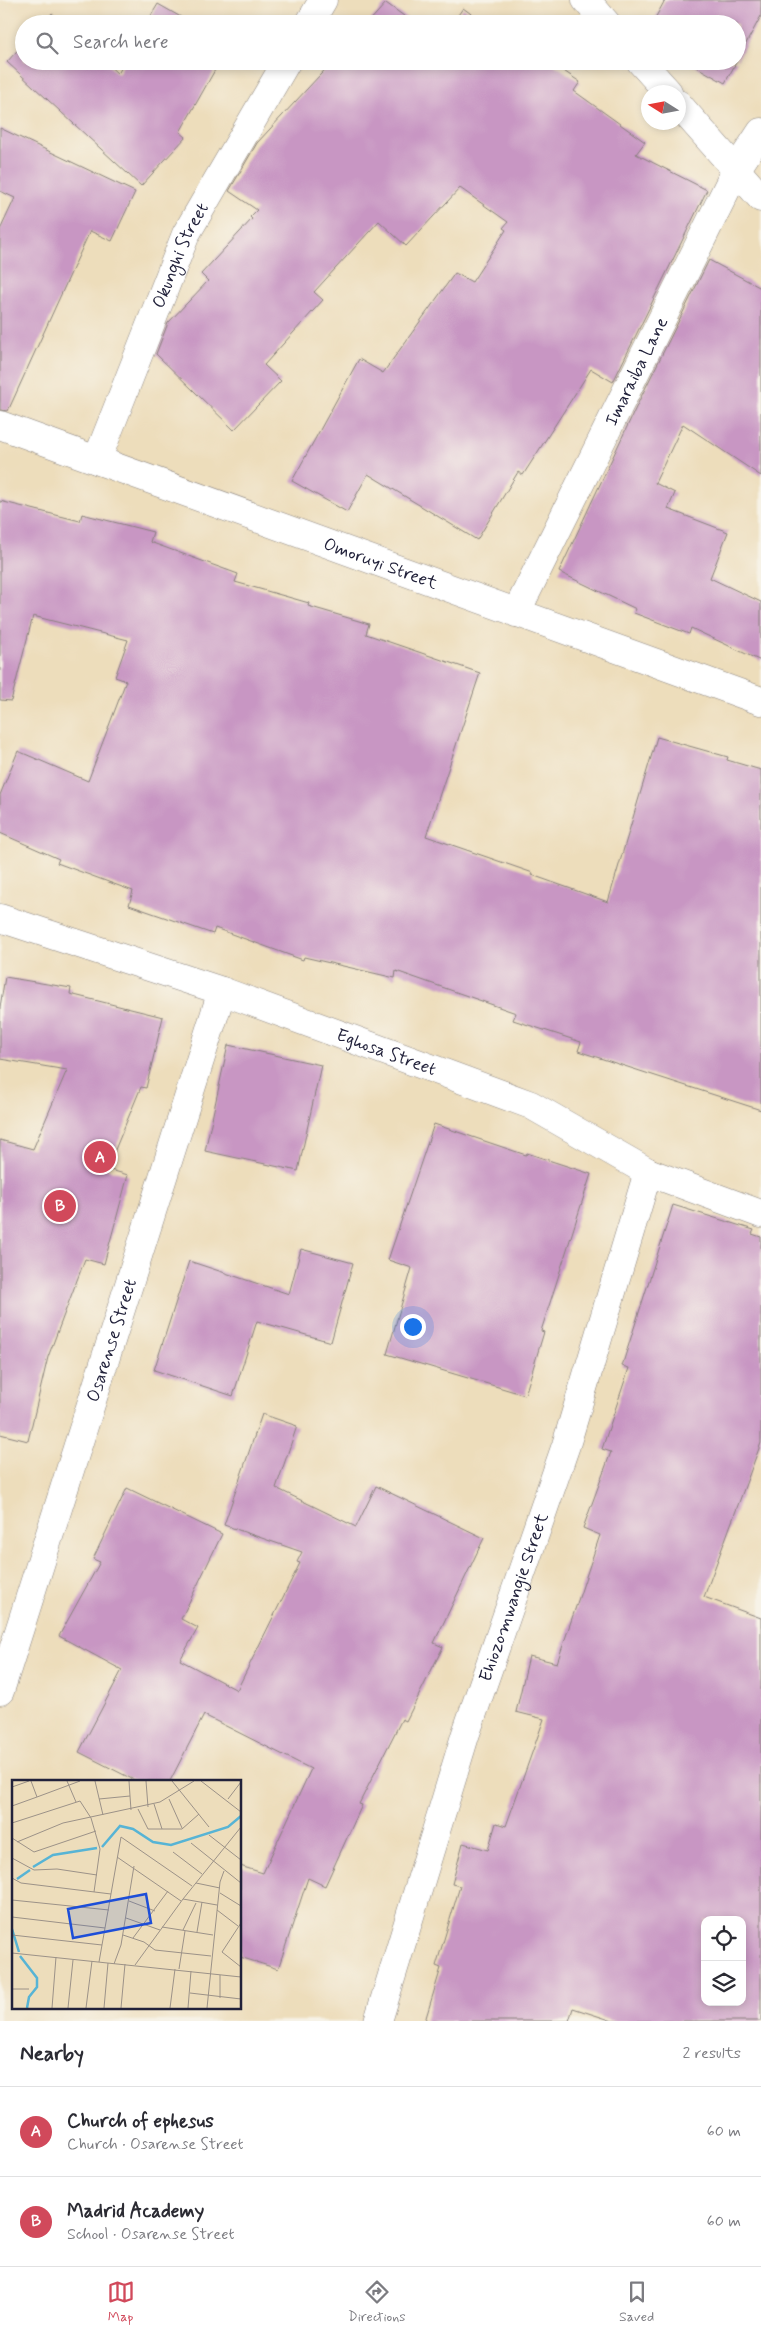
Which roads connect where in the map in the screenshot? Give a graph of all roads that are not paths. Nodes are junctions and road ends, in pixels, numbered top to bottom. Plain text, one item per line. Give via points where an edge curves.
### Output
1 (323, 0) edge
2 (586, 0) edge
3 (314, 15) edge
4 (599, 15) edge
5 (282, 70) edge
6 (648, 70) edge
7 (662, 85) edge
8 (686, 113) edge
9 (761, 132) edge
10 (736, 170) junction
11 (761, 198) edge
12 (0, 425) edge
13 (97, 460) junction
14 (516, 613) junction
15 (761, 701) edge
16 (0, 918) edge
17 (222, 991) junction
18 (648, 1172) junction
19 (761, 1214) edge
20 (0, 1691) edge
21 (378, 2021) edge

1 - 3 street
2 - 4 street
5 - 13 street, Okunghi Street via 186,234
6 - 7 street
8 - 10 street
9 - 10 street, Imaraiba Lane
10 - 11 street
10 - 14 street, Imaraiba Lane
12 - 13 street, Omoruyi Street
13 - 14 street, Omoruyi Street
14 - 15 street, Omoruyi Street
16 - 17 street, Eghosa Street
17 - 18 street, Eghosa Street via 531,1105
17 - 20 street, Osarense Street
18 - 19 street, Eghosa Street
18 - 21 street, Ehiozomwangie Street via 566,1445 464,1736

